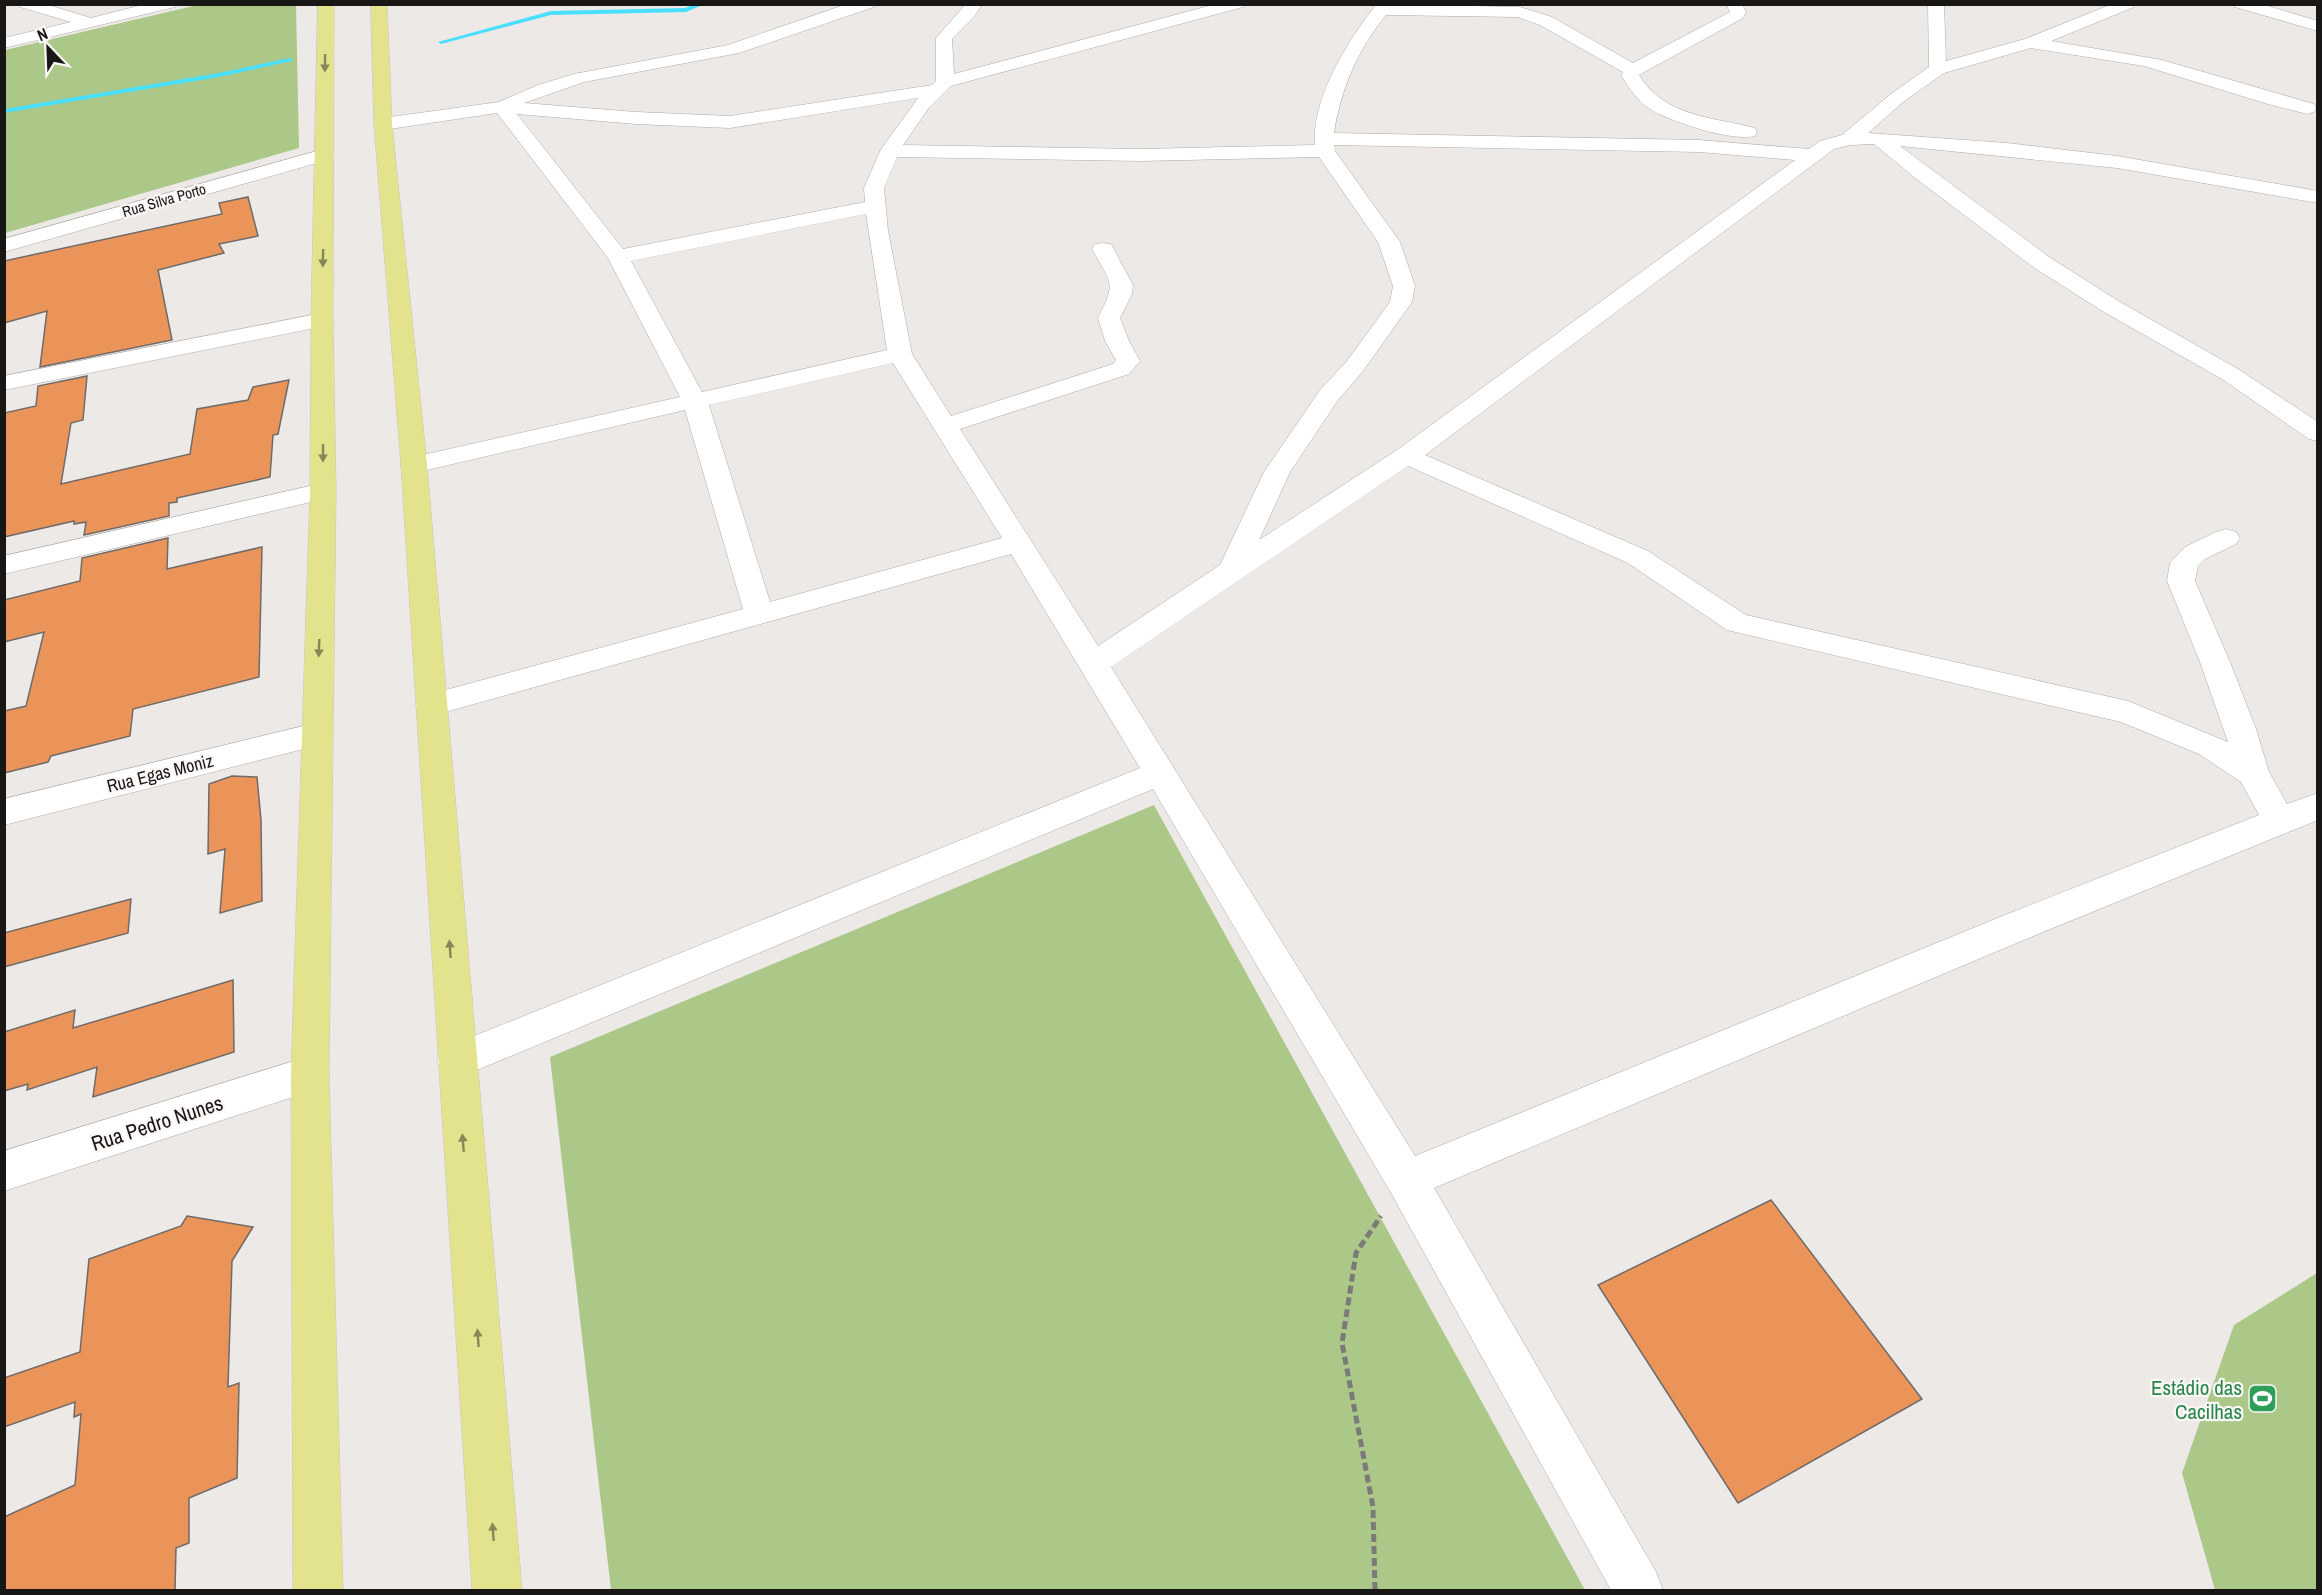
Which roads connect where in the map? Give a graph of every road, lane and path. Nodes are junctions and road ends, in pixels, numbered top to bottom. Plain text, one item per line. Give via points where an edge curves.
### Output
1 (26, 4) edge
2 (169, 4) edge
3 (326, 4) edge
4 (379, 4) edge
5 (868, 4) edge
6 (974, 4) edge
7 (1237, 4) edge
8 (1734, 4) edge
9 (1936, 4) edge
10 (2128, 4) edge
11 (2241, 4) edge
12 (1384, 7) edge
13 (92, 23) junction
14 (2318, 26) edge
15 (4, 43) edge
16 (2031, 43) junction
17 (1938, 69) junction
18 (1633, 70) junction
19 (942, 86) junction
20 (502, 107) junction
21 (2307, 108) dead end
22 (383, 124) junction
23 (1879, 138) junction
24 (1324, 145) junction
25 (1829, 146) junction
26 (890, 151) junction
27 (324, 155) junction
28 (2318, 197) edge
29 (876, 206) junction
30 (4, 246) edge
31 (1104, 249) dead end
32 (618, 256) junction
33 (322, 320) junction
34 (900, 354) junction
35 (4, 383) edge
36 (694, 400) junction
37 (945, 426) junction
38 (2318, 434) edge
39 (1406, 456) junction
40 (414, 465) junction
41 (323, 491) junction
42 (2226, 538) dead end
43 (1018, 543) junction
44 (4, 565) edge
45 (1231, 571) junction
46 (759, 614) junction
47 (1094, 664) junction
48 (431, 705) junction
49 (316, 735) junction
50 (1160, 772) junction
51 (2253, 773) junction
52 (2318, 807) edge
53 (4, 812) edge
54 (2280, 822) junction
55 (456, 1060) junction
56 (310, 1074) junction
57 (4, 1171) edge
58 (1406, 1179) junction
59 (318, 1590) edge
60 (497, 1590) edge
61 (1375, 1590) edge
62 (1638, 1590) edge

1 - 13 street
2 - 13 street
3 -> 27 main road
4 - 22 main road
5 - 20 street via 733,49 556,84
6 - 19 street via 944,38
7 - 19 street
8 - 18 street via 1737,15
9 - 17 street
10 - 16 street
11 - 14 street
12 - 18 street via 1520,12 1546,21
12 - 24 street via 1368,26 1337,83
13 - 15 street
16 - 17 street
16 - 21 street via 2154,63
17 - 25 street
18 - 25 street via 1630,75 1637,89 1681,117
19 - 20 street via 730,122
19 - 26 street via 921,105
20 - 22 street
20 - 32 street
22 - 40 main road
23 - 25 street
23 - 28 street via 2117,162
23 - 38 street via 2041,262 2230,374
24 - 25 street
24 - 26 street via 1142,155
24 - 45 street via 1389,242 1404,286 1401,302 1329,395 1277,472
25 - 39 street
26 - 29 street via 874,188
27 - 30 street, Rua Silva Porto
27 -> 33 main road
29 - 32 street
29 - 34 street via 877,231
31 - 37 street via 1122,285 1109,318 1128,361 1126,365
32 - 36 street
33 - 35 street
33 -> 41 main road
34 - 36 street
34 - 37 street
36 - 40 street
36 - 46 street
37 - 43 street
39 - 45 street
39 - 51 street via 1638,557 1737,623 2128,712 2210,746
40 - 48 main road
41 - 44 street
41 -> 49 main road
42 - 51 street via 2194,553 2184,563 2181,581 2236,718
43 - 46 street
43 - 47 street
45 - 47 street
46 - 48 street
47 - 50 street
55 -> 48 main road
49 - 53 street, Rua Egas Moniz
49 - 56 main road
50 - 55 street
50 - 58 street
51 - 54 street
52 - 54 street
54 - 58 street
60 -> 55 main road
56 - 57 street, Rua Pedro Nunes
56 - 59 main road
58 - 61 path via 1356,1254 1342,1343 1373,1507
58 - 62 street

